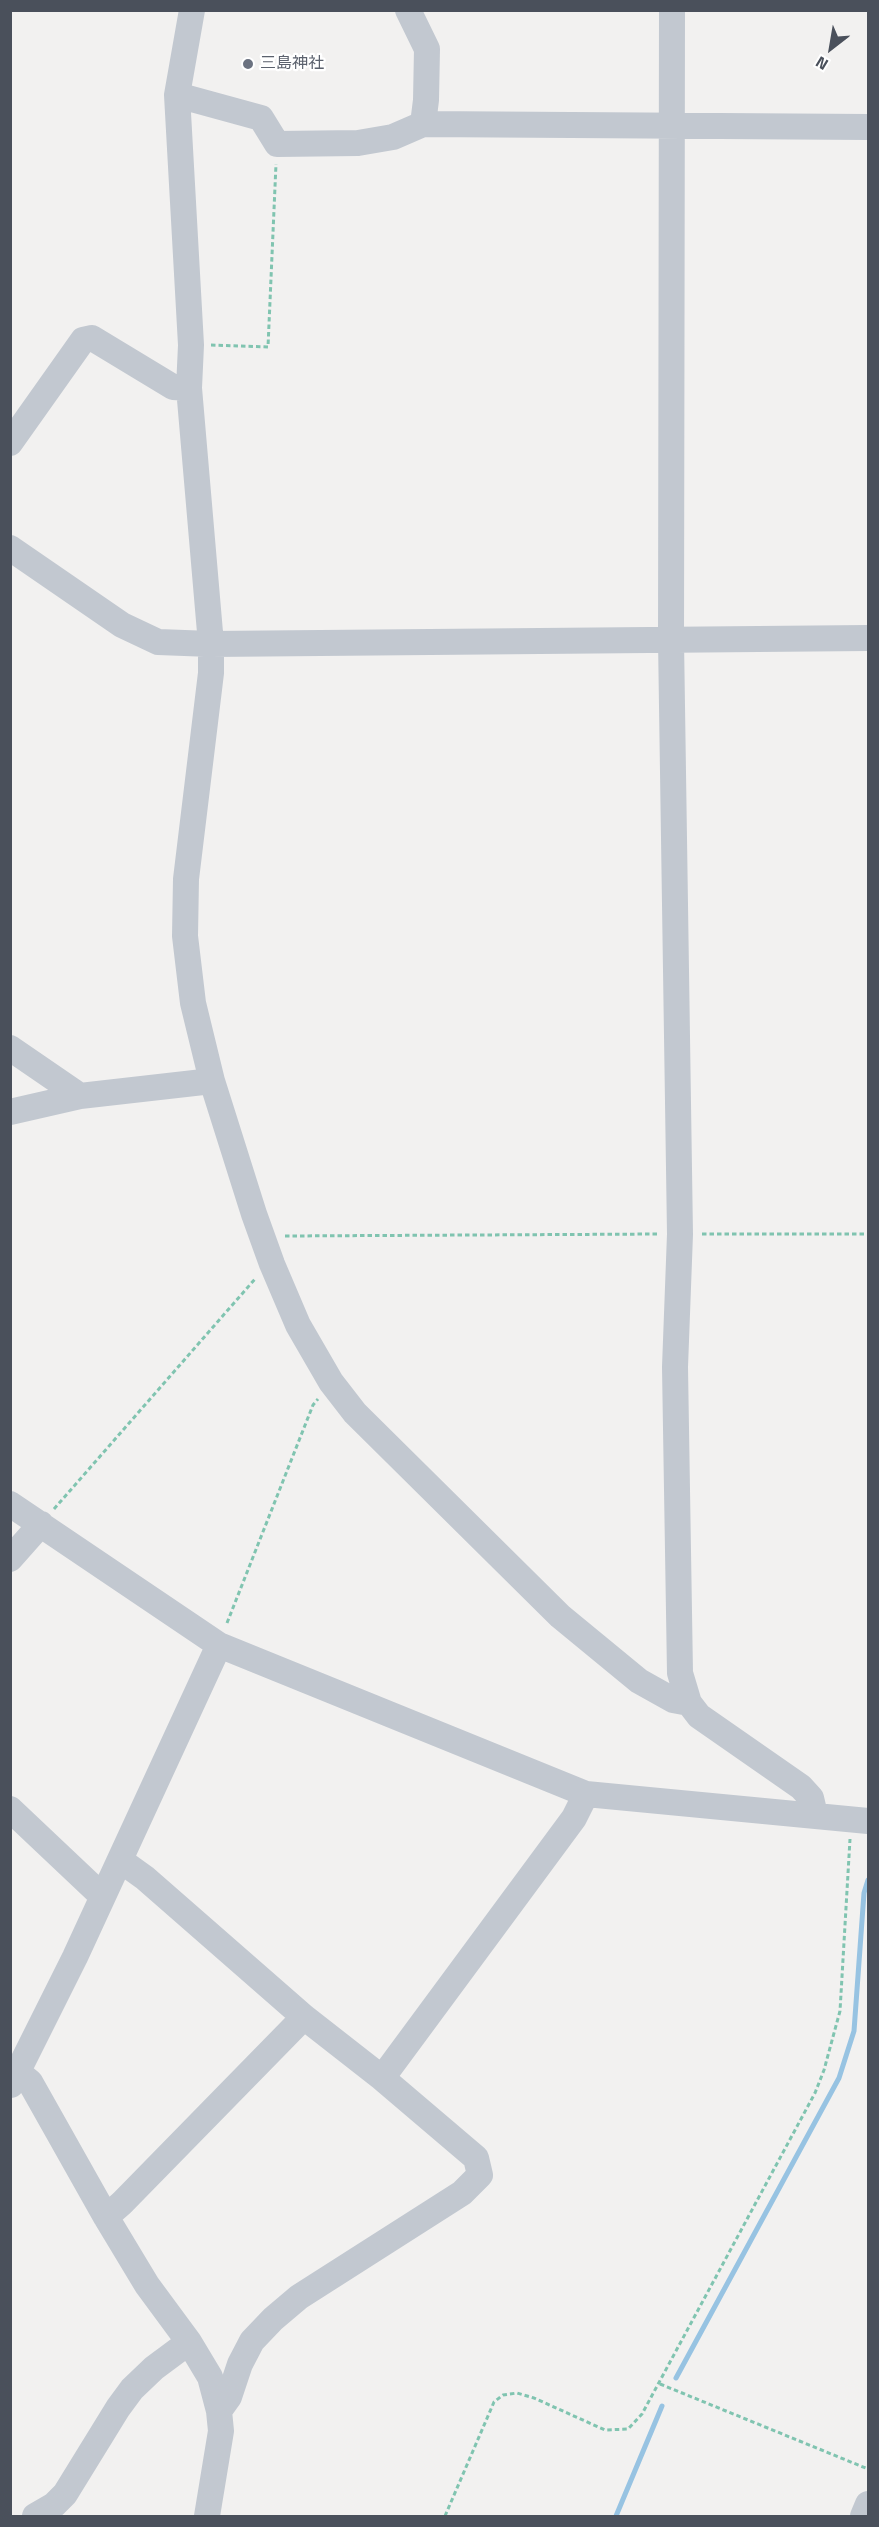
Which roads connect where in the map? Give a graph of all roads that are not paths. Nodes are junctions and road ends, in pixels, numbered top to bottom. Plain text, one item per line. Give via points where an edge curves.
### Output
1 (192, 10) edge
2 (408, 10) edge
3 (672, 10) edge
4 (177, 96) junction
5 (423, 124) junction
6 (672, 124) junction
7 (868, 127) edge
8 (189, 388) junction
9 (10, 442) edge
10 (10, 548) edge
11 (868, 638) edge
12 (671, 640) junction
13 (212, 644) junction
14 (10, 1048) edge
15 (212, 1081) junction
16 (80, 1096) junction
17 (10, 1112) edge
18 (10, 1504) edge
19 (41, 1524) junction
20 (10, 1559) edge
21 (219, 1645) junction
22 (689, 1703) junction
23 (586, 1794) junction
24 (10, 1809) edge
25 (815, 1815) junction
26 (860, 1820) edge
27 (120, 1860) junction
28 (101, 1895) junction
29 (304, 2017) junction
30 (13, 2076) edge
31 (382, 2078) junction
32 (105, 2217) junction
33 (189, 2342) junction
34 (219, 2411) junction
35 (868, 2504) edge
36 (35, 2517) edge
37 (207, 2517) edge
38 (863, 2517) edge

1 - 4 street
2 - 5 street via 427,49
3 - 6 street
4 - 5 street via 261,118 277,144 358,143 393,137
4 - 8 street via 191,345
5 - 6 street
6 - 7 street
6 - 12 street
8 - 9 street via 173,387 92,338 83,340
8 - 13 street
10 - 13 street via 132,631 158,642
11 - 12 street
12 - 13 street
12 - 22 street via 680,1234 675,1367 680,1673
13 - 15 street via 186,879 185,936 193,1003
14 - 16 street
15 - 16 street
15 - 22 street via 272,1264 298,1325 331,1382 355,1413 560,1616 639,1681 673,1700
16 - 17 street
18 - 19 street
19 - 20 street
19 - 21 street
21 - 23 street
21 - 27 street
22 - 25 street via 699,1716 801,1787 811,1798
23 - 25 street
23 - 31 street via 574,1818
24 - 28 street
25 - 26 street
27 - 28 street
27 - 29 street
28 - 30 street via 75,1957
29 - 31 street
29 - 32 street
30 - 32 street via 30,2082
31 - 34 street via 476,2158 480,2175 462,2193 299,2297 273,2319 252,2341 229,2397
32 - 33 street via 147,2285
33 - 34 street via 210,2377
33 - 36 street via 132,2390 65,2494
34 - 37 street via 221,2431
35 - 38 street

